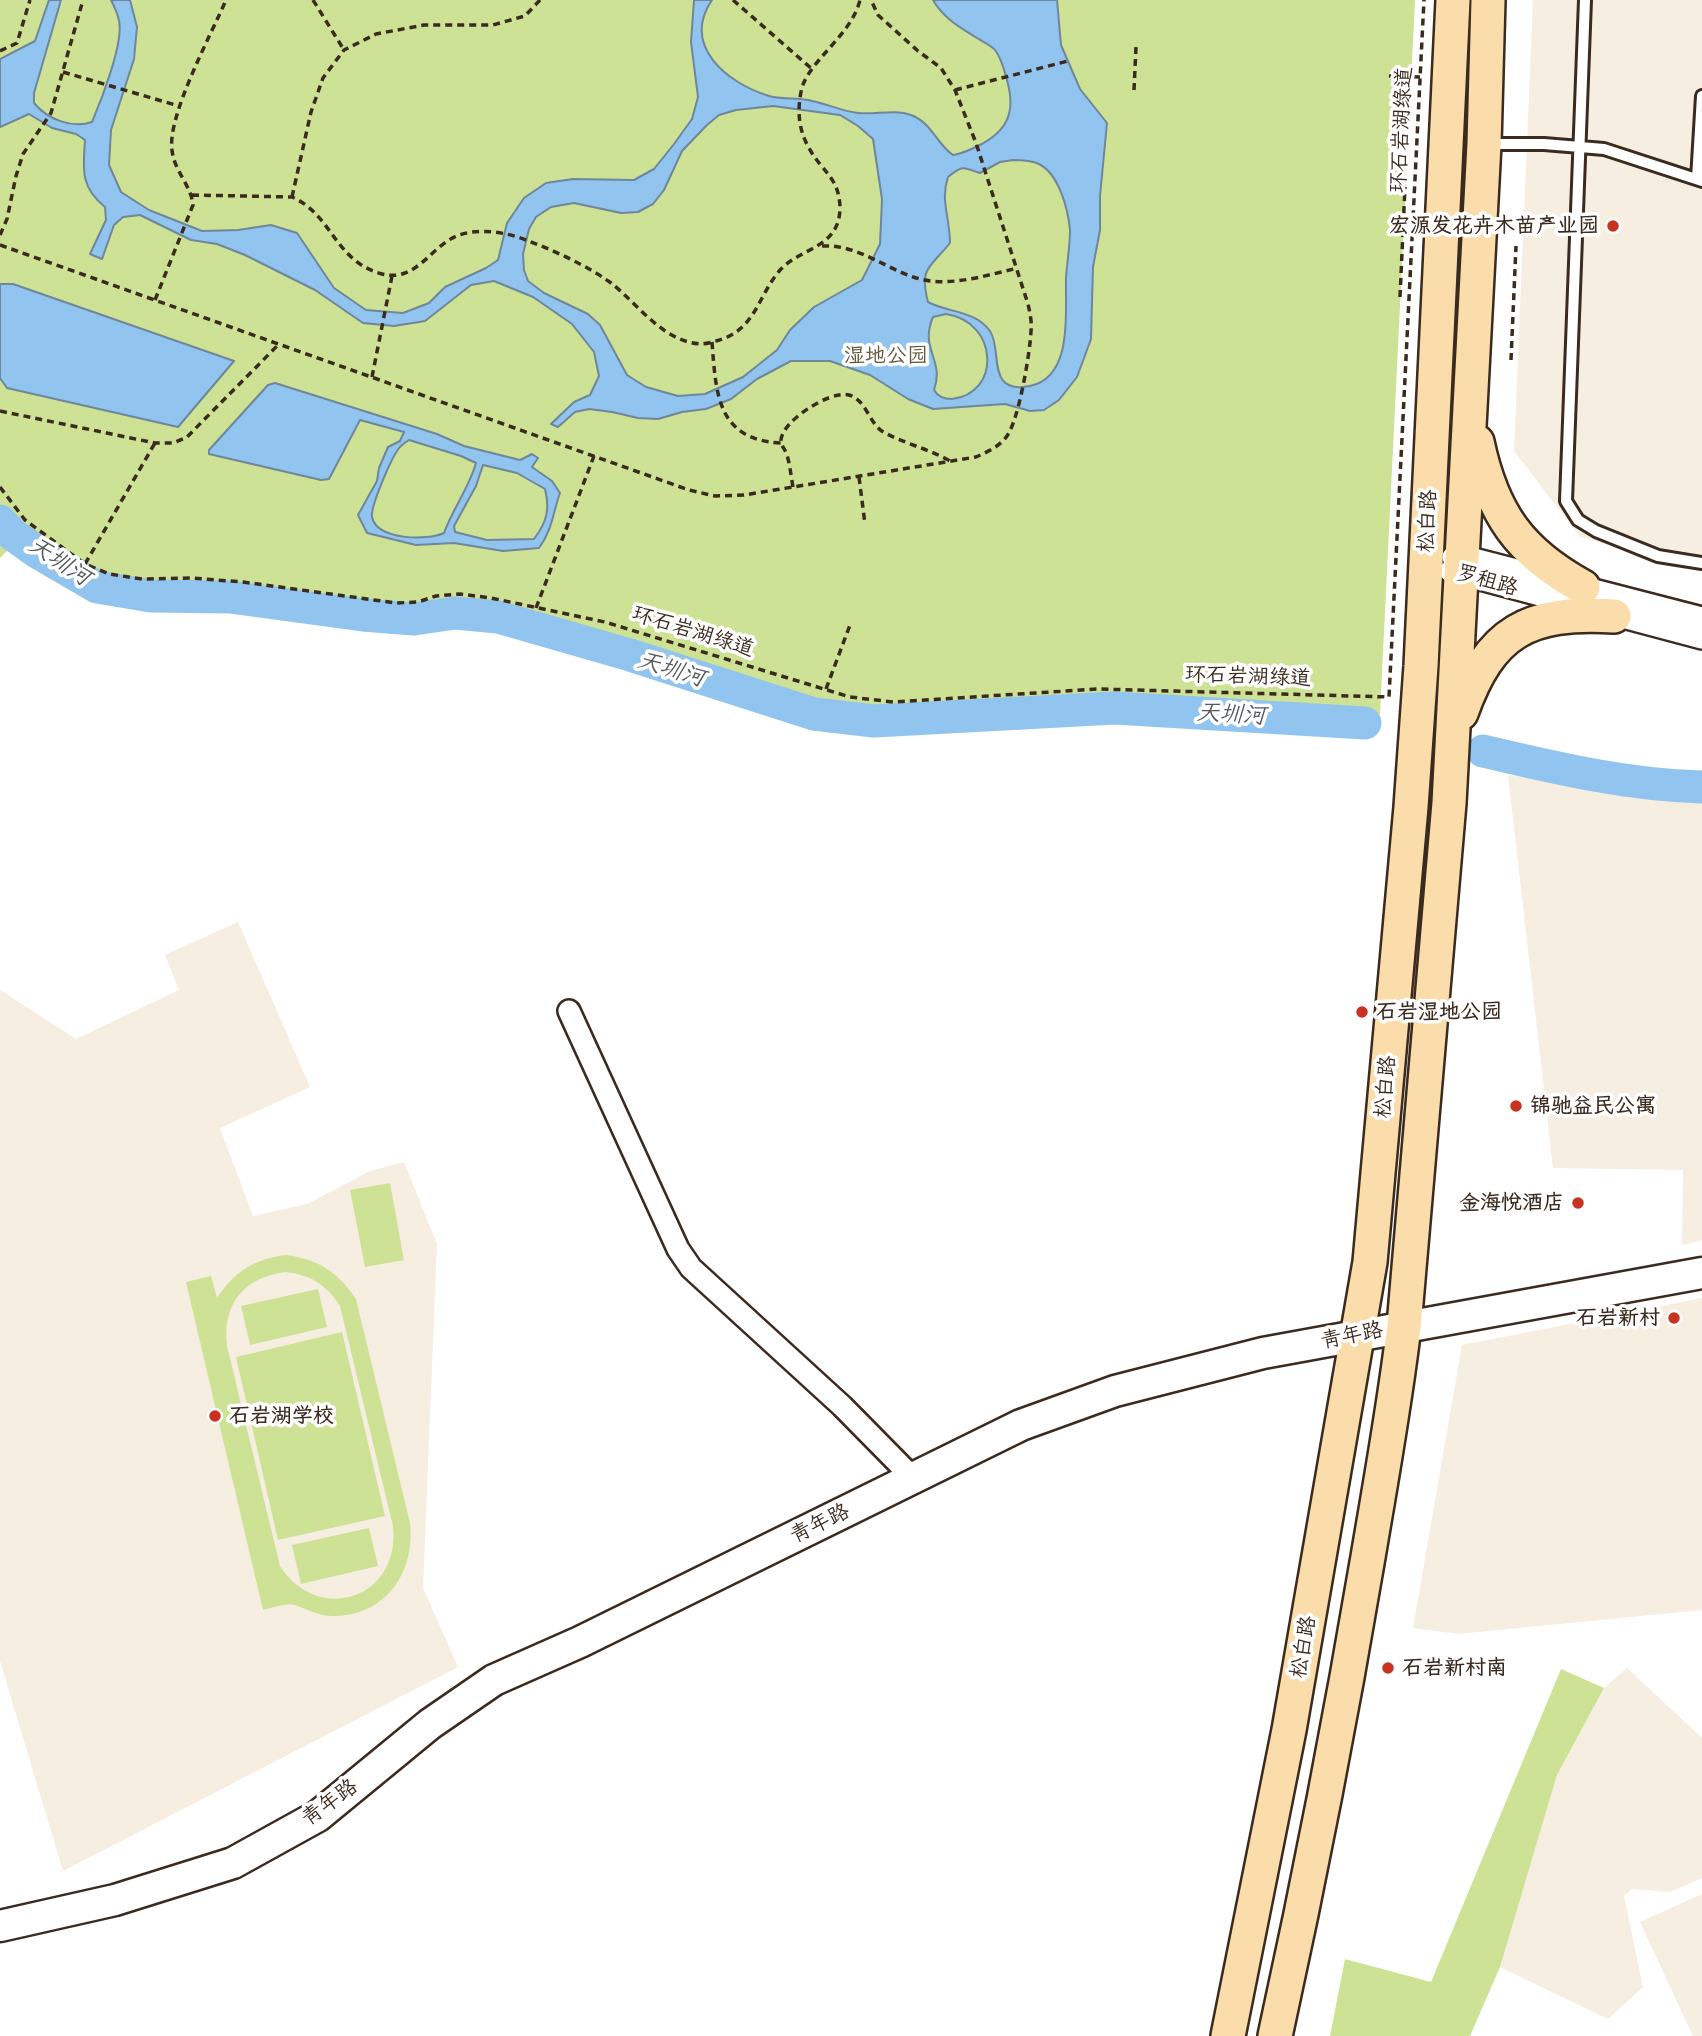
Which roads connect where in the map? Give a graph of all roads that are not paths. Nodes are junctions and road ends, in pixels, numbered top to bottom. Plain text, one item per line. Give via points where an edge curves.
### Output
1 (1453, 0) edge
2 (1489, 0) edge
3 (1586, 0) edge
4 (1702, 96) edge
5 (1484, 144) junction
6 (1579, 146) junction
7 (1700, 180) edge
8 (1470, 402) junction
9 (1426, 561) junction
10 (1702, 563) edge
11 (1462, 566) junction
12 (1583, 587) junction
13 (1614, 615) junction
14 (1702, 618) edge
15 (1702, 639) edge
16 (1451, 746) junction
17 (569, 1011) dead end
18 (1702, 1273) edge
19 (1404, 1326) junction
20 (1358, 1336) junction
21 (913, 1478) junction
22 (0, 1926) edge
23 (1228, 2027) edge
24 (1275, 2036) edge

1 - 9 main road, 松白路
2 - 5 main road, 松白路
3 - 6 lane
4 - 7 lane
5 - 6 lane
5 - 8 main road, 松白路
6 - 7 lane via 1604,149
6 - 10 lane via 1566,501 1578,520 1596,531 1658,556
8 - 11 main road, 松白路
8 - 12 main road via 1487,478 1507,524 1549,566
9 - 11 street, 罗租路
9 - 20 main road, 松白路 via 1407,859 1370,1262
11 - 12 street, 罗租路
11 - 13 street, 罗租路
11 - 16 main road, 松白路
12 - 14 street, 罗租路
13 - 15 street, 罗租路
13 - 16 main road via 1551,618 1500,642 1472,688
16 - 19 main road, 松白路
17 - 21 street via 678,1249 691,1268
18 - 19 street, 青年路
19 - 20 street, 青年路
19 - 24 main road, 松白路 via 1353,1644
20 - 21 street, 青年路 via 1263,1353 1115,1391 1021,1425
20 - 23 main road, 松白路 via 1289,1730
21 - 22 street, 青年路 via 494,1680 430,1724 318,1816 233,1863 115,1900

